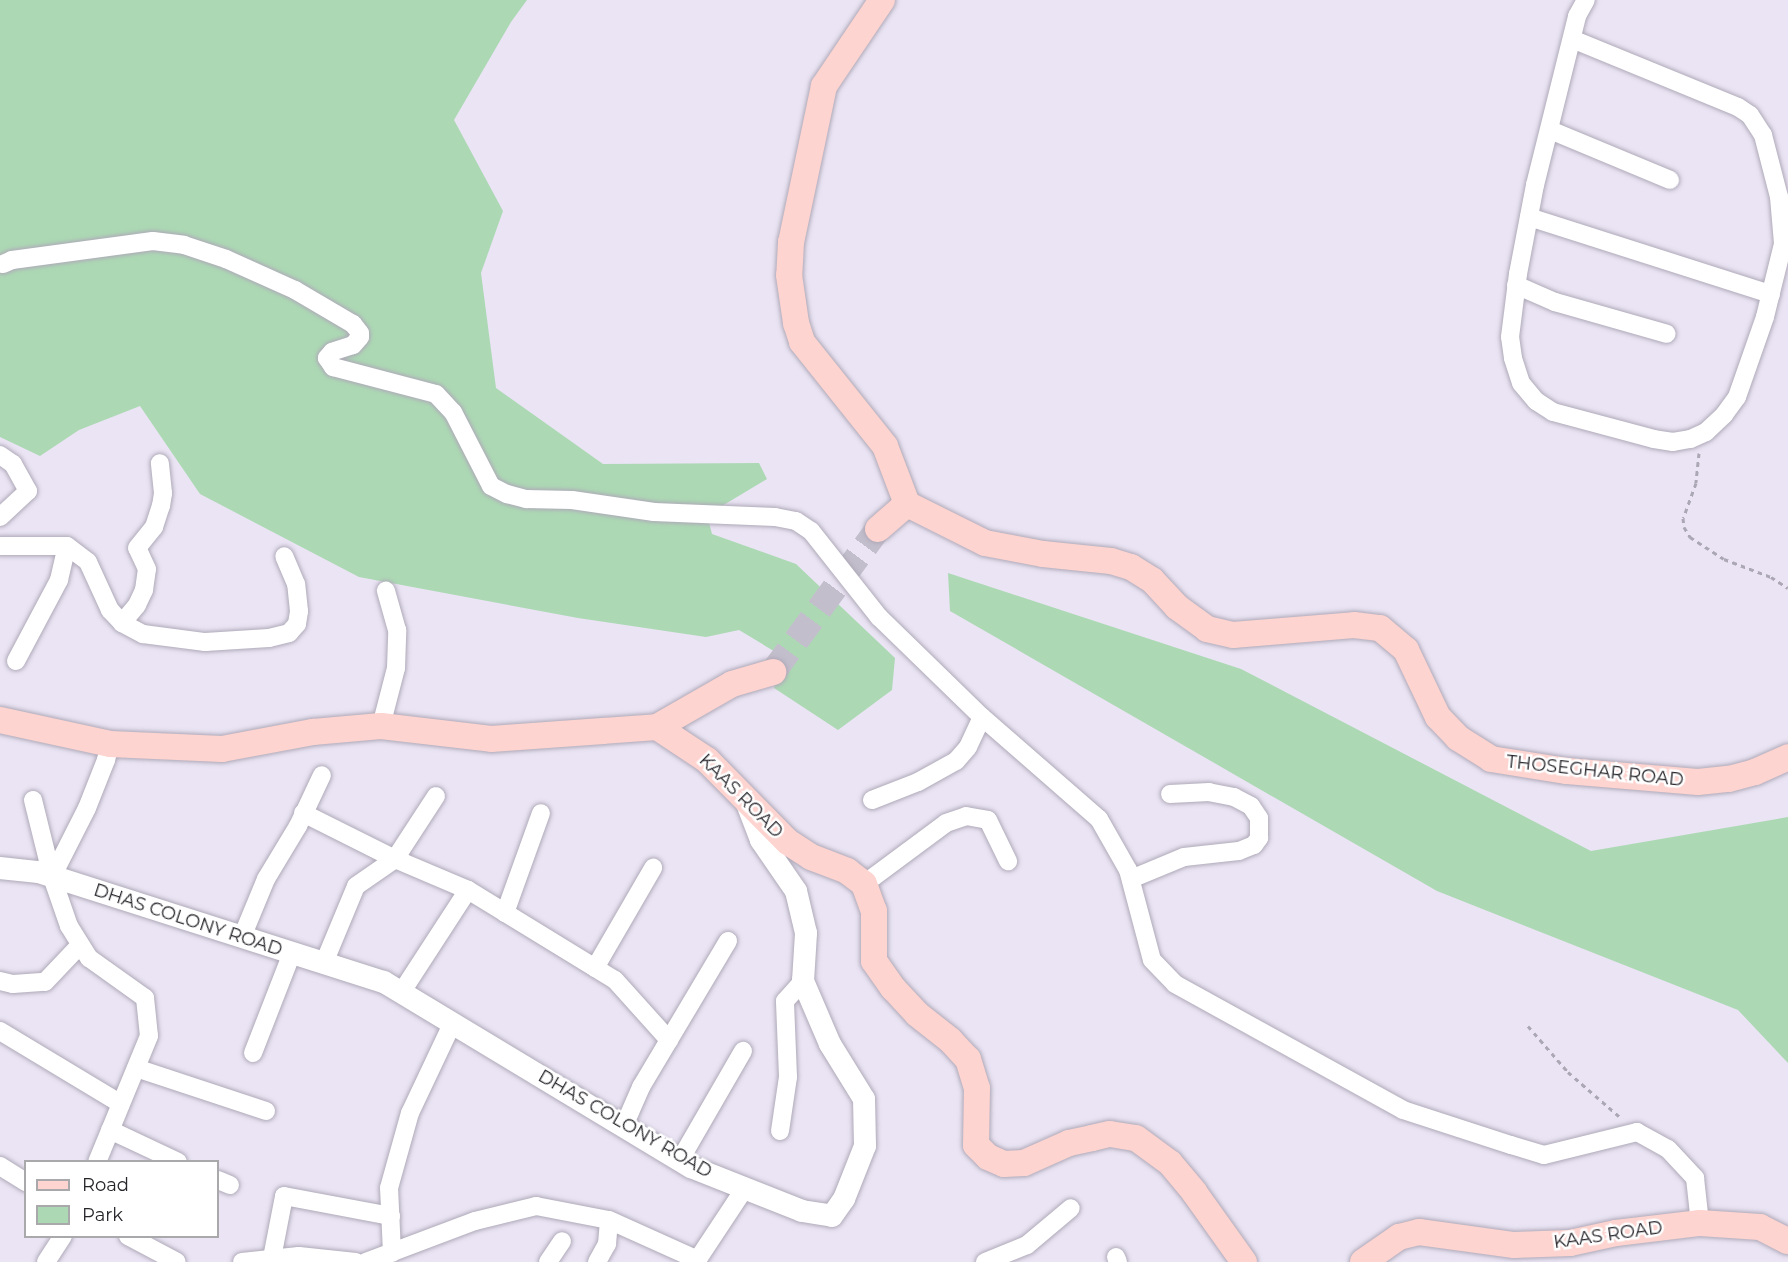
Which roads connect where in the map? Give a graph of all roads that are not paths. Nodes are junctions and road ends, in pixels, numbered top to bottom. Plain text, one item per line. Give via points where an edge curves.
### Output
1 (899, 0) edge
2 (1586, 0) edge
3 (878, 5) edge
4 (1572, 39) junction
5 (1550, 130) junction
6 (1670, 180) dead end
7 (1529, 217) junction
8 (3, 264) dead end
9 (1516, 285) junction
10 (1771, 294) junction
11 (1668, 334) dead end
12 (0, 455) edge
13 (160, 463) dead end
14 (907, 504) junction
15 (0, 517) edge
16 (878, 530) tunnel mouth
17 (0, 546) edge
18 (67, 546) junction
19 (284, 556) dead end
20 (386, 591) dead end
21 (122, 623) junction
22 (16, 661) dead end
23 (773, 672) tunnel mouth
24 (982, 717) junction
25 (0, 720) edge
26 (381, 726) junction
27 (657, 727) junction
28 (110, 744) junction
29 (1788, 757) edge
30 (322, 775) dead end
31 (1170, 794) dead end
32 (436, 796) dead end
33 (33, 800) dead end
34 (872, 800) dead end
35 (746, 801) junction
36 (303, 813) junction
37 (541, 813) dead end
38 (395, 859) junction
39 (1008, 861) dead end
40 (0, 868) edge
41 (652, 868) dead end
42 (52, 877) junction
43 (1131, 879) junction
44 (864, 884) junction
45 (468, 890) junction
46 (505, 913) junction
47 (242, 937) junction
48 (728, 941) dead end
49 (80, 945) junction
50 (292, 953) junction
51 (324, 963) junction
52 (595, 968) junction
53 (0, 981) edge
54 (803, 981) junction
55 (401, 993) junction
56 (452, 1024) junction
57 (0, 1031) edge
58 (669, 1040) junction
59 (743, 1050) dead end
60 (253, 1053) dead end
61 (136, 1068) junction
62 (121, 1104) junction
63 (266, 1111) dead end
64 (624, 1126) junction
65 (110, 1130) junction
66 (780, 1131) dead end
67 (97, 1160) edge
68 (176, 1160) edge
69 (680, 1160) junction
70 (0, 1166) edge
71 (24, 1181) edge
72 (745, 1188) junction
73 (1071, 1208) dead end
74 (390, 1216) junction
75 (609, 1220) junction
76 (1700, 1223) junction
77 (62, 1238) edge
78 (132, 1238) edge
79 (562, 1241) dead end
80 (1788, 1241) edge
81 (392, 1253) junction
82 (272, 1258) junction
83 (697, 1261) edge
84 (46, 1262) edge
85 (177, 1262) edge
86 (242, 1262) edge
87 (353, 1262) edge
88 (366, 1262) edge
89 (548, 1262) edge
90 (597, 1262) edge
91 (985, 1262) edge
92 (1244, 1262) edge
93 (1363, 1262) edge

1 - 3 street
2 - 4 street
3 - 14 main road via 824,86 791,242 789,275 802,342 885,446
4 - 5 street
4 - 10 street via 1750,115 1763,135 1779,197 1783,244
5 - 6 street
5 - 7 street
7 - 9 street
7 - 10 street
8 - 24 street via 153,241 215,256 295,290 354,324 360,337 353,345 332,352 327,358 333,367 436,394 453,412 491,486 507,494 654,512 796,521 811,531 879,616
9 - 10 street via 1510,337 1513,358 1521,383 1536,401 1553,412 1673,442 1692,438 1712,426 1737,397
9 - 11 street via 1554,302
12 - 15 street via 13,464 28,491
13 - 21 street via 164,494 161,506 154,527 136,548 147,569 144,590
14 - 16 main road
14 - 29 main road, THOSEGHAR ROAD via 985,543 1131,567 1152,580 1177,607 1207,629 1233,635 1343,626 1380,628 1406,650 1438,717 1458,738 1491,759 1538,768 1698,782 1755,772
17 - 18 street
18 - 21 street via 88,562 110,610
18 - 22 street via 59,580
19 - 21 street via 296,584 299,611 297,624 289,633 205,642 143,634
20 - 26 street via 397,630 396,668
23 - 27 main road via 732,684
24 - 34 street via 968,747 956,761 918,782
24 - 43 street via 1099,819
25 - 28 main road
26 - 27 main road via 490,739
26 - 28 main road via 313,732 222,748
27 - 35 main road, KAAS ROAD via 707,760
28 - 42 street via 87,808
30 - 36 street
31 - 43 street via 1209,792 1234,796 1251,806 1260,818 1259,838 1254,845 1239,851 1184,857
32 - 38 street
33 - 42 street
35 - 44 main road, KAAS ROAD via 788,842 811,857 847,871
35 - 54 street, DHAS COLONY ROAD via 761,840 796,891 806,933
36 - 38 street
36 - 47 street via 266,879
37 - 46 street
38 - 45 street
38 - 51 street via 356,886
39 - 44 street via 988,820 966,816 946,823
40 - 42 street, DHAS COLONY ROAD
41 - 52 street
42 - 47 street, DHAS COLONY ROAD
42 - 49 street
43 - 76 street via 1152,960 1175,984 1403,1110 1544,1155 1637,1132 1668,1149 1695,1178
44 - 92 main road via 874,911 874,961 917,1014 968,1059 977,1088 976,1145 988,1157 1004,1164 1024,1163 1069,1143 1110,1134 1137,1138 1170,1163
45 - 46 street
45 - 55 street
46 - 52 street
47 - 50 street, DHAS COLONY ROAD
48 - 58 street
49 - 53 street via 45,982
49 - 61 street via 89,958 145,998 149,1036
50 - 51 street, DHAS COLONY ROAD
50 - 60 street
51 - 55 street, DHAS COLONY ROAD via 384,982
52 - 58 street via 615,980
54 - 66 street via 785,1001 788,1077
54 - 72 street, DHAS COLONY ROAD via 830,1044 864,1100 865,1146 844,1199 832,1216 802,1211
55 - 56 street, DHAS COLONY ROAD
56 - 64 street, DHAS COLONY ROAD
56 - 74 street via 410,1113 389,1188
57 - 62 street
58 - 64 street via 641,1087
59 - 69 street
61 - 62 street
61 - 63 street
62 - 65 street
64 - 69 street, DHAS COLONY ROAD
65 - 67 street
65 - 68 street
69 - 72 street, DHAS COLONY ROAD
70 - 71 street
72 - 83 street
73 - 91 street via 1027,1245
74 - 81 street
74 - 82 street via 284,1196
75 - 81 street via 536,1206 475,1221
75 - 83 street
75 - 90 street via 607,1244
76 - 80 main road, KAAS ROAD via 1760,1227
76 - 93 main road, KAAS ROAD via 1570,1243 1525,1245 1419,1232 1399,1237
77 - 84 street
78 - 85 street
79 - 89 street
81 - 88 street
82 - 86 street
82 - 87 street via 298,1256

